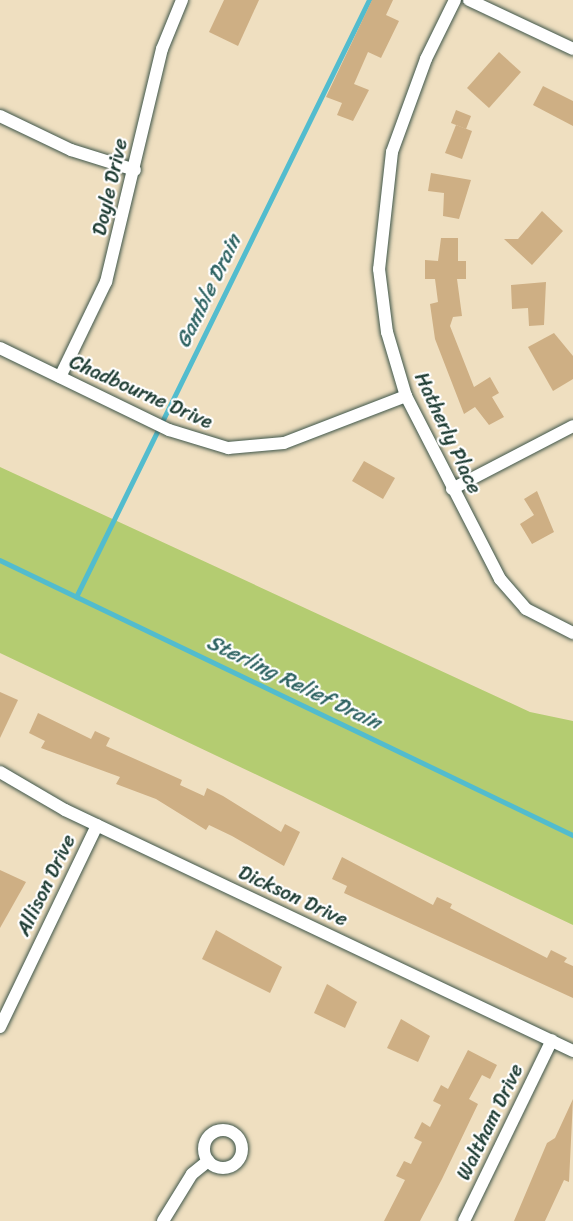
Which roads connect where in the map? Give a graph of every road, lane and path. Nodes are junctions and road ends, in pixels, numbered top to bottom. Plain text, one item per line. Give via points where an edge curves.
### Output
1 (182, 0) edge
2 (455, 0) edge
3 (469, 0) edge
4 (573, 49) edge
5 (0, 116) edge
6 (135, 170) junction
7 (0, 348) edge
8 (60, 377) junction
9 (406, 396) junction
10 (573, 426) edge
11 (452, 489) junction
12 (573, 633) edge
13 (0, 771) edge
14 (97, 825) junction
15 (0, 1027) edge
16 (552, 1040) junction
17 (573, 1051) edge
18 (208, 1161) dead end
19 (163, 1221) edge
20 (464, 1221) edge

1 - 6 street, Doyle Drive via 162,49
2 - 9 street, Hatherly Place via 408,105 380,222 387,332
3 - 4 street
5 - 6 street via 70,150
6 - 8 street, Doyle Drive via 106,282
7 - 8 street, Chadbourne Drive
8 - 9 street, Chadbourne Drive via 169,430 228,448 284,443
9 - 11 street, Hatherly Place
10 - 11 street
11 - 12 street, Hatherly Place via 511,595 542,620
13 - 14 street, Dickson Drive
14 - 15 street, Allison Drive
14 - 16 street, Dickson Drive
16 - 17 street, Dickson Drive
16 - 20 street, Waltham Drive
18 - 19 street via 192,1174

